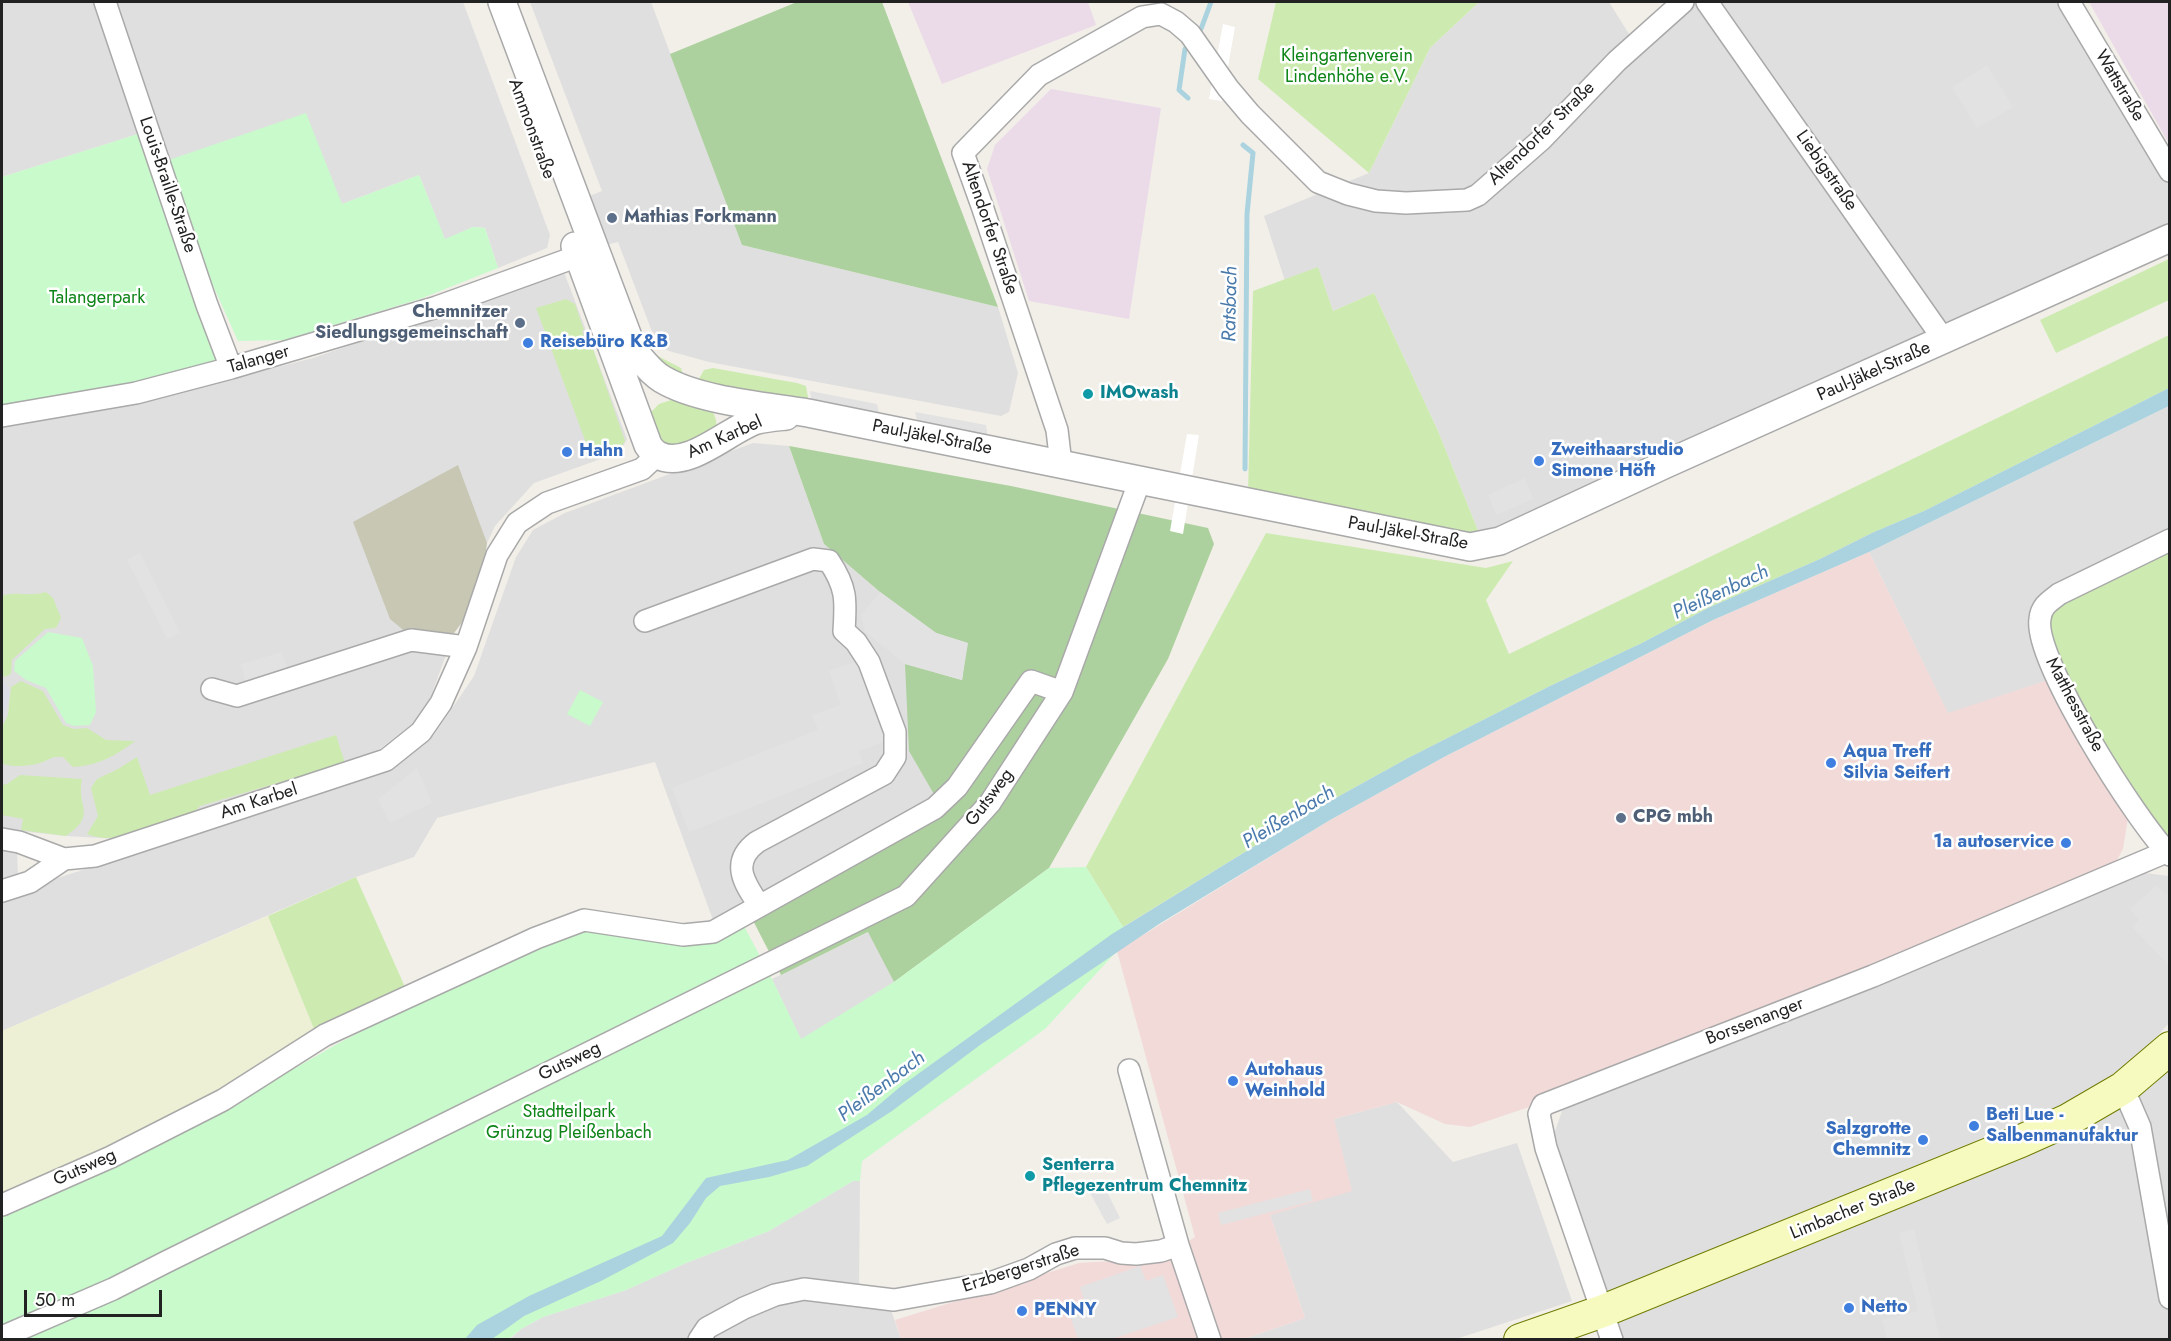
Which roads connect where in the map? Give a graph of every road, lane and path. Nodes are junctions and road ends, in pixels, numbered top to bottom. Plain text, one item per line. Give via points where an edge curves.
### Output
1 (105, 2) edge
2 (484, 2) edge
3 (502, 2) edge
4 (1683, 2) edge
5 (1707, 2) edge
6 (2069, 2) edge
7 (2169, 171) edge
8 (2169, 238) edge
9 (587, 253) junction
10 (1944, 340) junction
11 (231, 368) junction
12 (683, 388) junction
13 (720, 399) junction
14 (808, 413) junction
15 (636, 414) junction
16 (2, 416) edge
17 (726, 435) junction
18 (667, 457) junction
19 (1061, 464) junction
20 (1140, 480) junction
21 (2169, 540) edge
22 (645, 621) dead end
23 (466, 647) junction
24 (212, 689) dead end
25 (1062, 692) junction
26 (2, 839) edge
27 (2168, 853) edge
28 (64, 859) junction
29 (2, 891) edge
30 (759, 905) junction
31 (2169, 1048) edge
32 (1129, 1070) dead end
33 (2123, 1088) junction
34 (2, 1205) edge
35 (1178, 1245) junction
36 (2169, 1298) edge
37 (1607, 1325) edge
38 (2, 1337) edge
39 (699, 1340) edge
40 (1210, 1340) edge
41 (1520, 1340) edge

1 - 11 street, Louis-Braille-Straße
2 - 9 street, Ammonstraße
3 - 9 street, Ammonstraße
4 - 19 street, Altendorfer Straße via 1617,61 1542,139 1478,195 1467,200 1376,201 1318,182 1250,114 1190,34 1161,14 1142,17 1039,75 963,153 1057,430
5 - 10 street, Liebigstraße
6 - 7 street, Wattstraße
8 - 10 street, Paul-Jäkel-Straße
9 - 11 street, Talanger via 436,307
9 - 12 street via 633,350 662,379
9 - 15 street
10 - 20 street, Paul-Jäkel-Straße via 1487,545 1470,547
11 - 16 street, Talanger via 136,393
12 - 13 street
12 - 15 street via 656,395
13 - 14 street
13 - 17 street
14 - 17 street, Am Karbel via 757,420
14 - 19 street, Paul-Jäkel-Straße
15 - 18 street via 648,445
17 - 18 street, Am Karbel via 701,450
18 - 23 street, Am Karbel via 616,480 547,503 517,523 497,555
19 - 20 street, Paul-Jäkel-Straße
20 - 25 street, Gutsweg
21 - 27 street, Matthesstraße via 2058,594 2044,606 2039,619 2047,658 2086,732 2127,799
22 - 30 street via 813,558 829,561 840,577 846,597 844,632 869,662 895,732 895,757 884,774 746,850 742,874
23 - 24 street via 411,640 237,696
23 - 28 street, Am Karbel via 441,703 421,732 387,760 94,855
25 - 30 street, Gutsweg via 1030,681 957,787 935,808
25 - 38 street, Gutsweg via 990,803 906,896 113,1288
26 - 28 street
27 - 37 street, Borssenanger via 1873,976 1544,1105 1539,1114 1546,1149
28 - 29 street, Am Karbel via 30,882
30 - 34 street, Gutsweg via 713,932 698,935 584,920 536,938 324,1035 223,1101
31 - 33 main road, Limbacher Straße
32 - 35 street
33 - 36 street via 2140,1127
33 - 37 main road, Limbacher Straße via 2068,1120
35 - 39 street, Erzbergerstraße via 1136,1254 1075,1248 990,1283 894,1300 804,1289 775,1295 744,1308 707,1328
35 - 40 street
37 - 41 main road, Limbacher Straße

